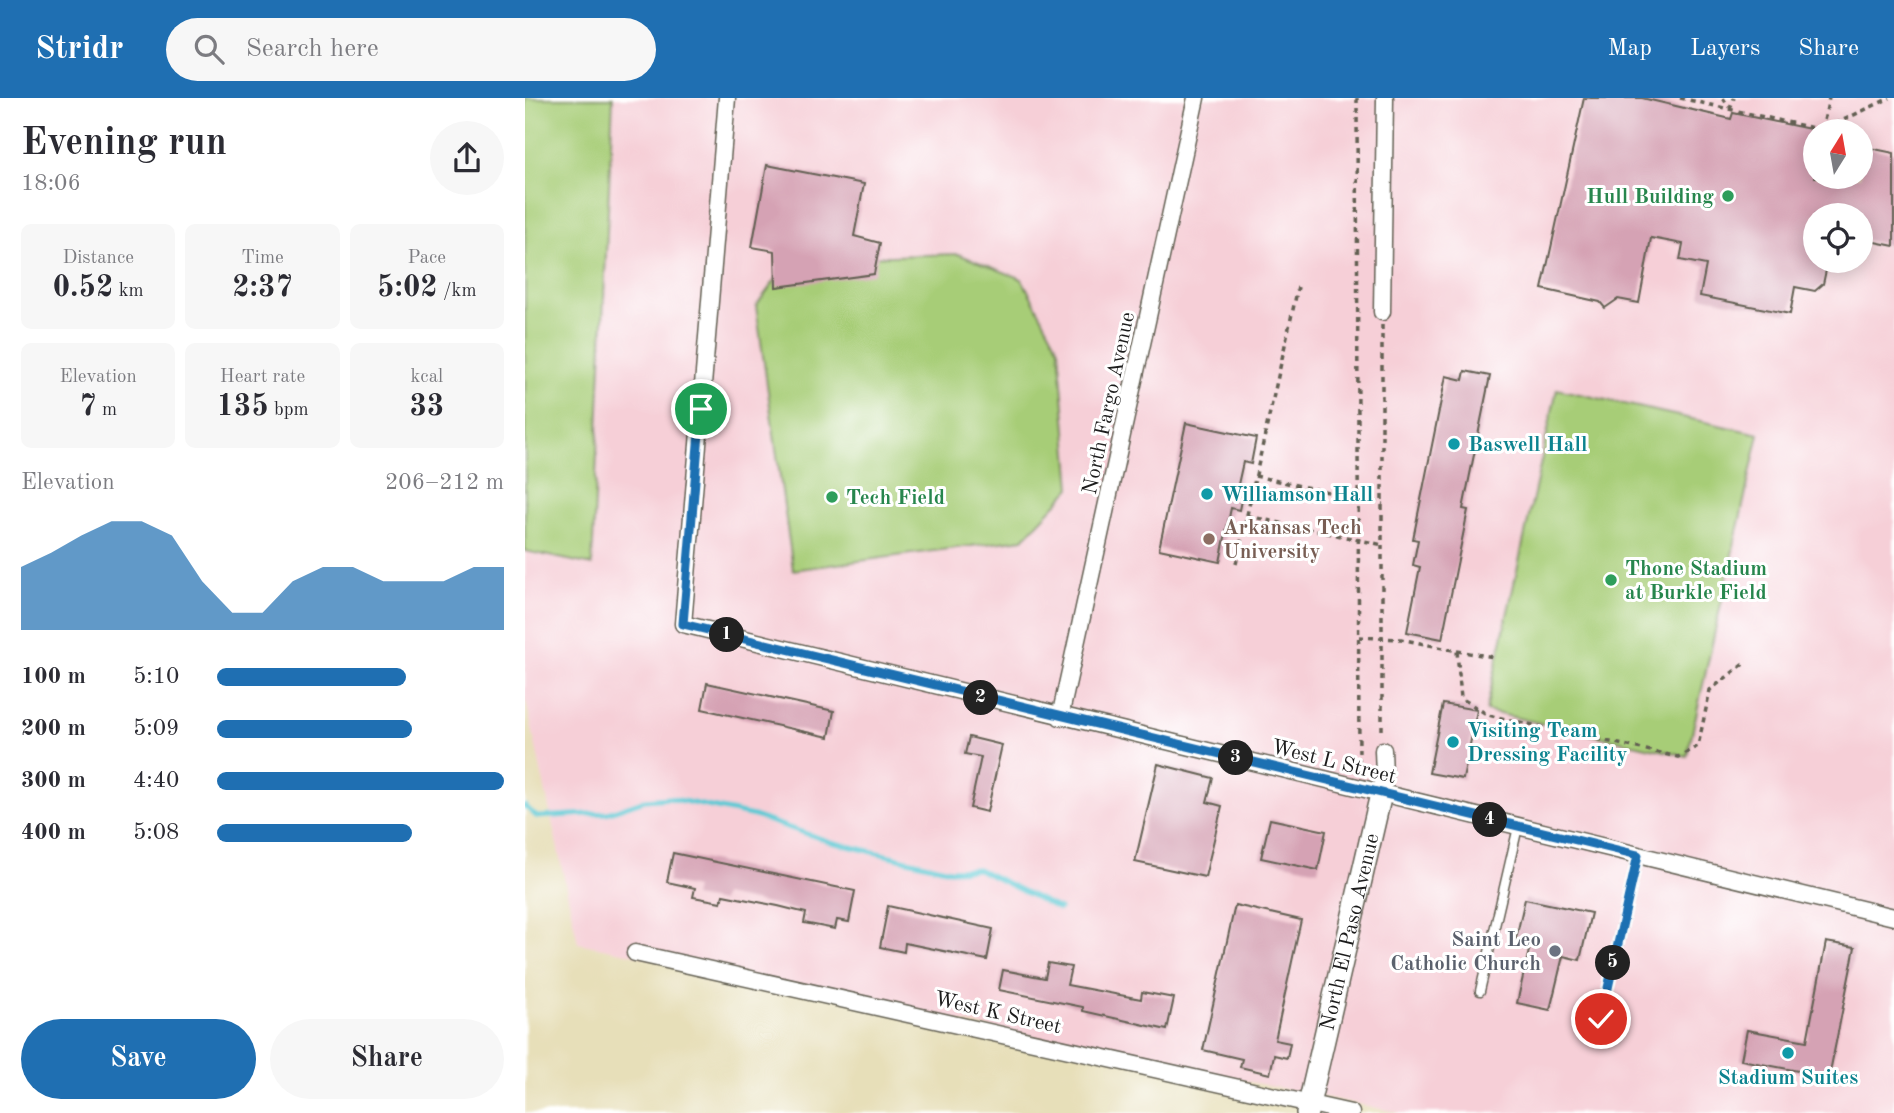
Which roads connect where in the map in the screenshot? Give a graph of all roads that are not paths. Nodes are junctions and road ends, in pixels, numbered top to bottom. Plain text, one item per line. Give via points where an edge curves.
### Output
1 (727, 98) edge
2 (1196, 98) edge
3 (1385, 98) edge
4 (1383, 312) road end
5 (1060, 717) junction
6 (1383, 750) road end
7 (1381, 794) junction
8 (1518, 827) junction
9 (1638, 855) junction
10 (1894, 917) edge
11 (635, 953) dead end
12 (1480, 991) dead end
13 (1601, 1019) dead end
14 (1308, 1108) edge
15 (1351, 1113) edge

1 - 5 street, West L Street via 683,624
2 - 5 street, North Fargo Avenue
3 - 4 street
5 - 7 street, West L Street
6 - 7 street, North El Paso Avenue
7 - 8 street, West L Street
7 - 14 street, North El Paso Avenue
8 - 9 street, West L Street
8 - 12 lane
9 - 10 street, West L Street
9 - 13 lane
11 - 14 street, West K Street
14 - 15 street, West K Street

